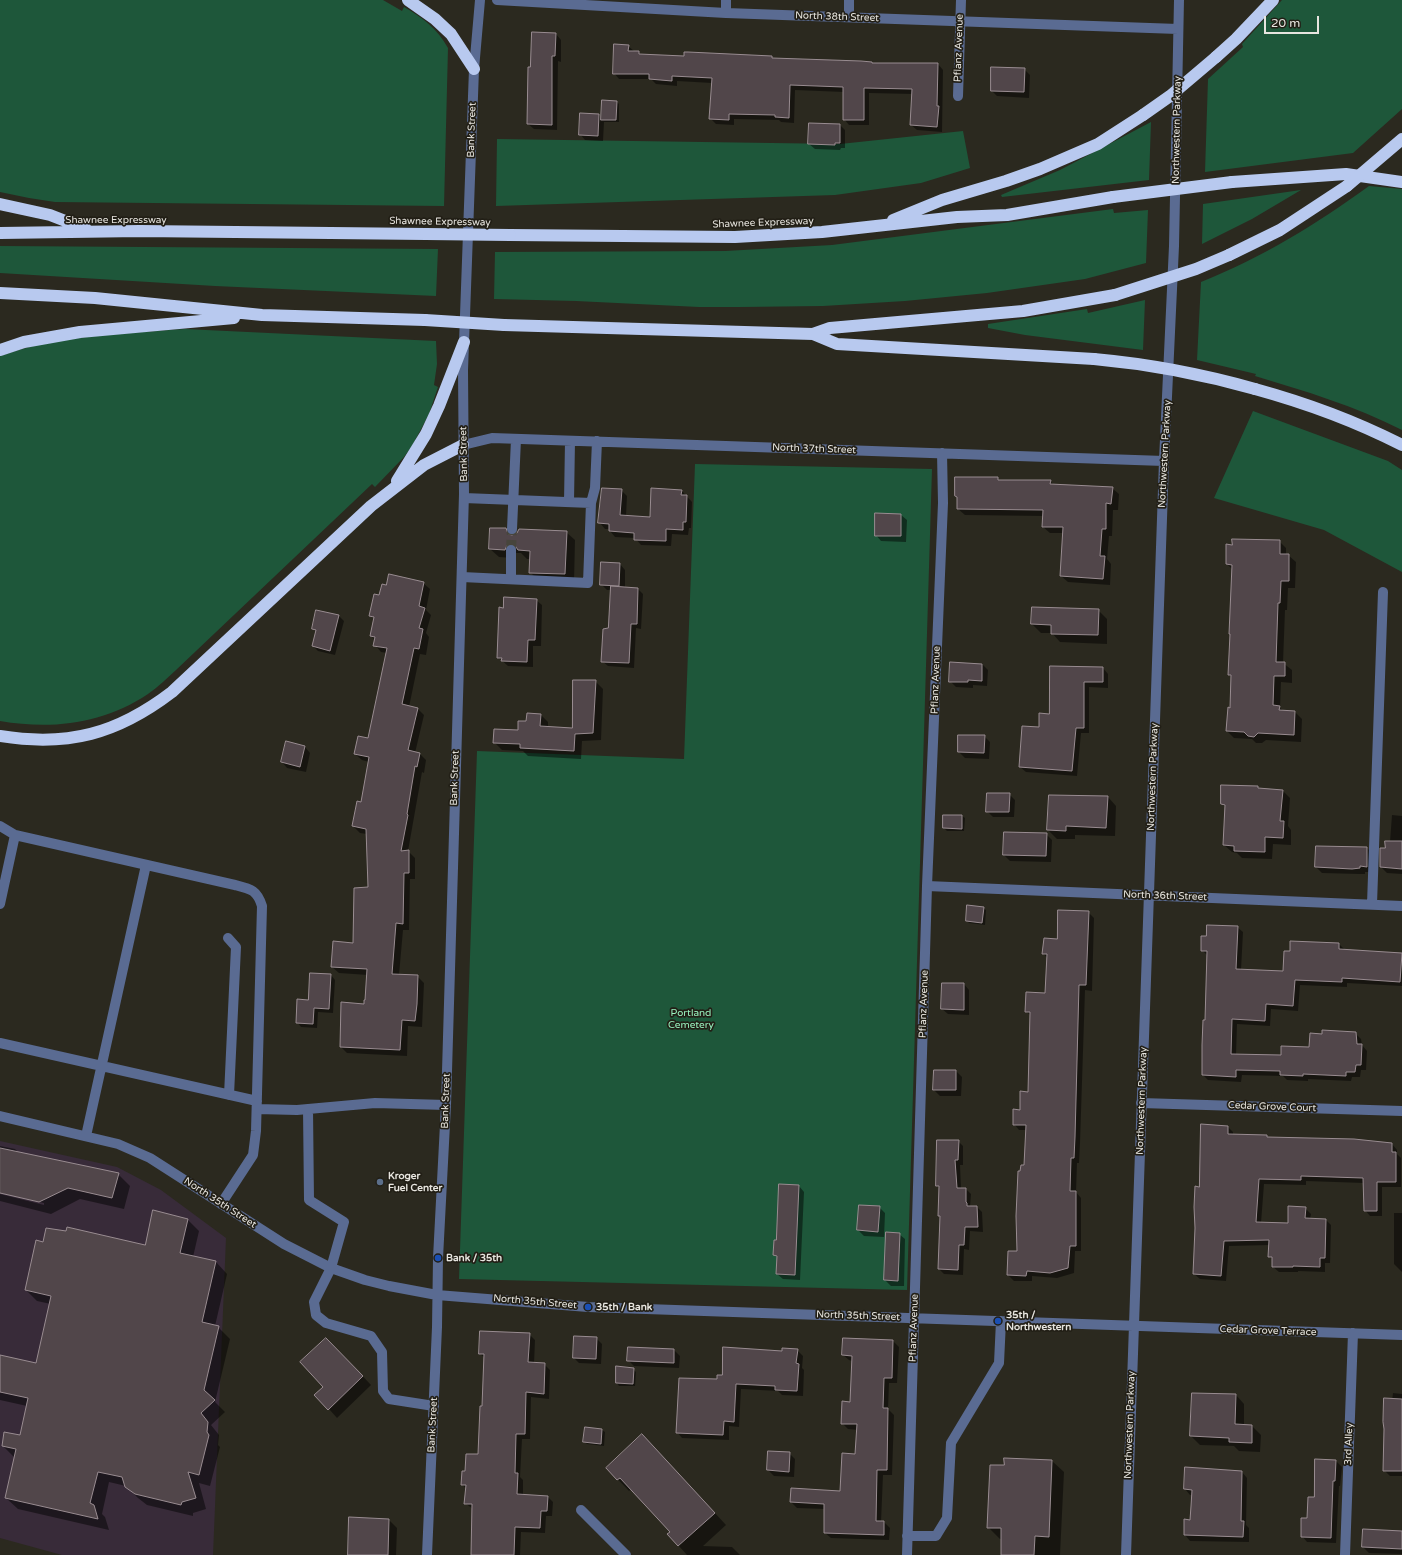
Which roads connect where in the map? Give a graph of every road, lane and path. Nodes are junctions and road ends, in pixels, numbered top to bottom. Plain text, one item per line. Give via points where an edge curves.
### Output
1 (408, 0) edge
2 (480, 0) edge
3 (497, 0) edge
4 (726, 0) edge
5 (849, 0) edge
6 (961, 0) edge
7 (1180, 0) edge
8 (1273, 0) edge
9 (607, 3) edge
10 (726, 13) junction
11 (849, 17) junction
12 (960, 21) junction
13 (1178, 28) junction
14 (474, 69) junction
15 (958, 96) dead end
16 (1402, 139) edge
17 (1402, 182) edge
18 (0, 204) edge
19 (879, 226) junction
20 (91, 231) junction
21 (0, 233) edge
22 (0, 293) edge
23 (262, 315) junction
24 (813, 334) junction
25 (464, 342) junction
26 (0, 350) edge
27 (516, 439) junction
28 (570, 440) junction
29 (597, 442) junction
30 (464, 445) junction
31 (1402, 445) edge
32 (942, 453) junction
33 (1164, 461) junction
34 (391, 490) junction
35 (464, 498) junction
36 (513, 500) junction
37 (569, 502) junction
38 (591, 503) junction
39 (512, 529) tunnel mouth
40 (511, 550) tunnel mouth
41 (462, 577) junction
42 (511, 579) junction
43 (1383, 592) dead end
44 (0, 736) edge
45 (0, 826) edge
46 (15, 835) junction
47 (146, 865) junction
48 (928, 886) junction
49 (1149, 896) junction
50 (0, 904) edge
51 (1372, 904) junction
52 (1402, 906) edge
53 (228, 938) dead end
54 (0, 1043) edge
55 (102, 1066) junction
56 (229, 1095) junction
57 (1141, 1103) junction
58 (257, 1105) junction
59 (446, 1106) junction
60 (308, 1109) junction
61 (1402, 1111) edge
62 (0, 1116) edge
63 (86, 1136) junction
64 (221, 1204) junction
65 (332, 1268) junction
66 (437, 1295) junction
67 (915, 1318) junction
68 (1001, 1321) junction
69 (1134, 1326) junction
70 (1353, 1333) junction
71 (1402, 1335) edge
72 (434, 1406) junction
73 (581, 1510) dead end
74 (908, 1536) junction
75 (426, 1555) edge
76 (626, 1555) edge
77 (907, 1555) edge
78 (1126, 1555) edge
79 (1345, 1555) edge

1 - 14 highway via 451,34
2 - 14 street, Bank Street
3 - 9 street, North 38th Street
4 - 10 street
5 - 11 street
6 - 12 street, Pflanz Avenue
7 - 13 street, Northwestern Parkway
8 - 19 highway, bridge via 1236,39 1170,96 1098,144 1040,169 942,200
9 - 10 street, North 38th Street
10 - 11 street, North 38th Street
11 - 12 street, North 38th Street
12 - 13 street, North 38th Street
12 - 15 street, Pflanz Avenue
13 - 33 street, Northwestern Parkway via 1174,246
14 - 25 street, Bank Street
16 - 24 highway, bridge via 1347,186 1280,230 1196,269 1114,295 1023,311 830,328
17 - 19 highway, Shawnee Expressway, bridge via 1346,174 1232,182 1113,197 1007,215 957,217
18 - 20 highway via 50,214
19 - 20 highway, Shawnee Expressway, bridge via 735,237
20 - 21 highway, Shawnee Expressway
22 - 23 highway via 95,298
23 - 24 highway, bridge
23 - 26 highway via 80,332 24,342
24 - 31 highway, bridge via 837,344 1094,358 1198,374 1304,404
25 - 30 street, Bank Street
25 - 34 highway via 426,434
27 - 28 street, North 37th Street
27 - 30 street, North 37th Street via 492,438
27 - 36 street
28 - 29 street, North 37th Street
28 - 37 street
29 - 32 street, North 37th Street
29 - 38 street via 595,488
30 - 34 highway via 424,465
30 - 35 street, Bank Street
32 - 33 street, North 37th Street
32 - 48 street, Pflanz Avenue via 943,503
33 - 49 street, Northwestern Parkway
34 - 44 highway via 172,692 139,716 104,731 74,738 39,740
35 - 36 street
35 - 41 street, Bank Street
36 - 37 street
36 - 39 street
37 - 38 street
38 - 42 street via 588,583
40 - 42 street
41 - 42 street
41 - 59 street, Bank Street
43 - 51 street
45 - 46 street
46 - 47 street
46 - 50 street
47 - 55 street
47 - 58 street via 247,888 258,894 262,906
48 - 49 street, North 36th Street
48 - 67 street, Pflanz Avenue
49 - 51 street, North 36th Street
49 - 57 street, Northwestern Parkway
51 - 52 street, North 36th Street
53 - 56 street via 236,947
54 - 55 street
55 - 56 street
55 - 63 street
56 - 58 street
57 - 61 street, Cedar Grove Court
57 - 69 street, Northwestern Parkway
58 - 60 street
58 - 64 street via 253,1155
59 - 60 street via 375,1103
59 - 66 street, Bank Street
60 - 65 street via 309,1200 344,1222
62 - 63 street, North 35th Street
63 - 64 street, North 35th Street via 118,1144 150,1158
64 - 65 street, North 35th Street via 284,1244
65 - 66 street, North 35th Street via 365,1280
65 - 72 street via 314,1302 316,1315 326,1323 370,1336 382,1352 383,1391 389,1399
66 - 67 street, North 35th Street via 588,1307
66 - 72 street, Bank Street
67 - 68 street, North 35th Street
67 - 74 street, Pflanz Avenue
68 - 69 street, North 35th Street
68 - 74 street via 999,1363 951,1443 947,1518 936,1536
69 - 70 street, Cedar Grove Terrace
69 - 78 street, Northwestern Parkway
70 - 71 street, Cedar Grove Terrace
70 - 79 street, 3rd Alley
72 - 75 street, Bank Street
73 - 76 street
74 - 77 street, Pflanz Avenue

